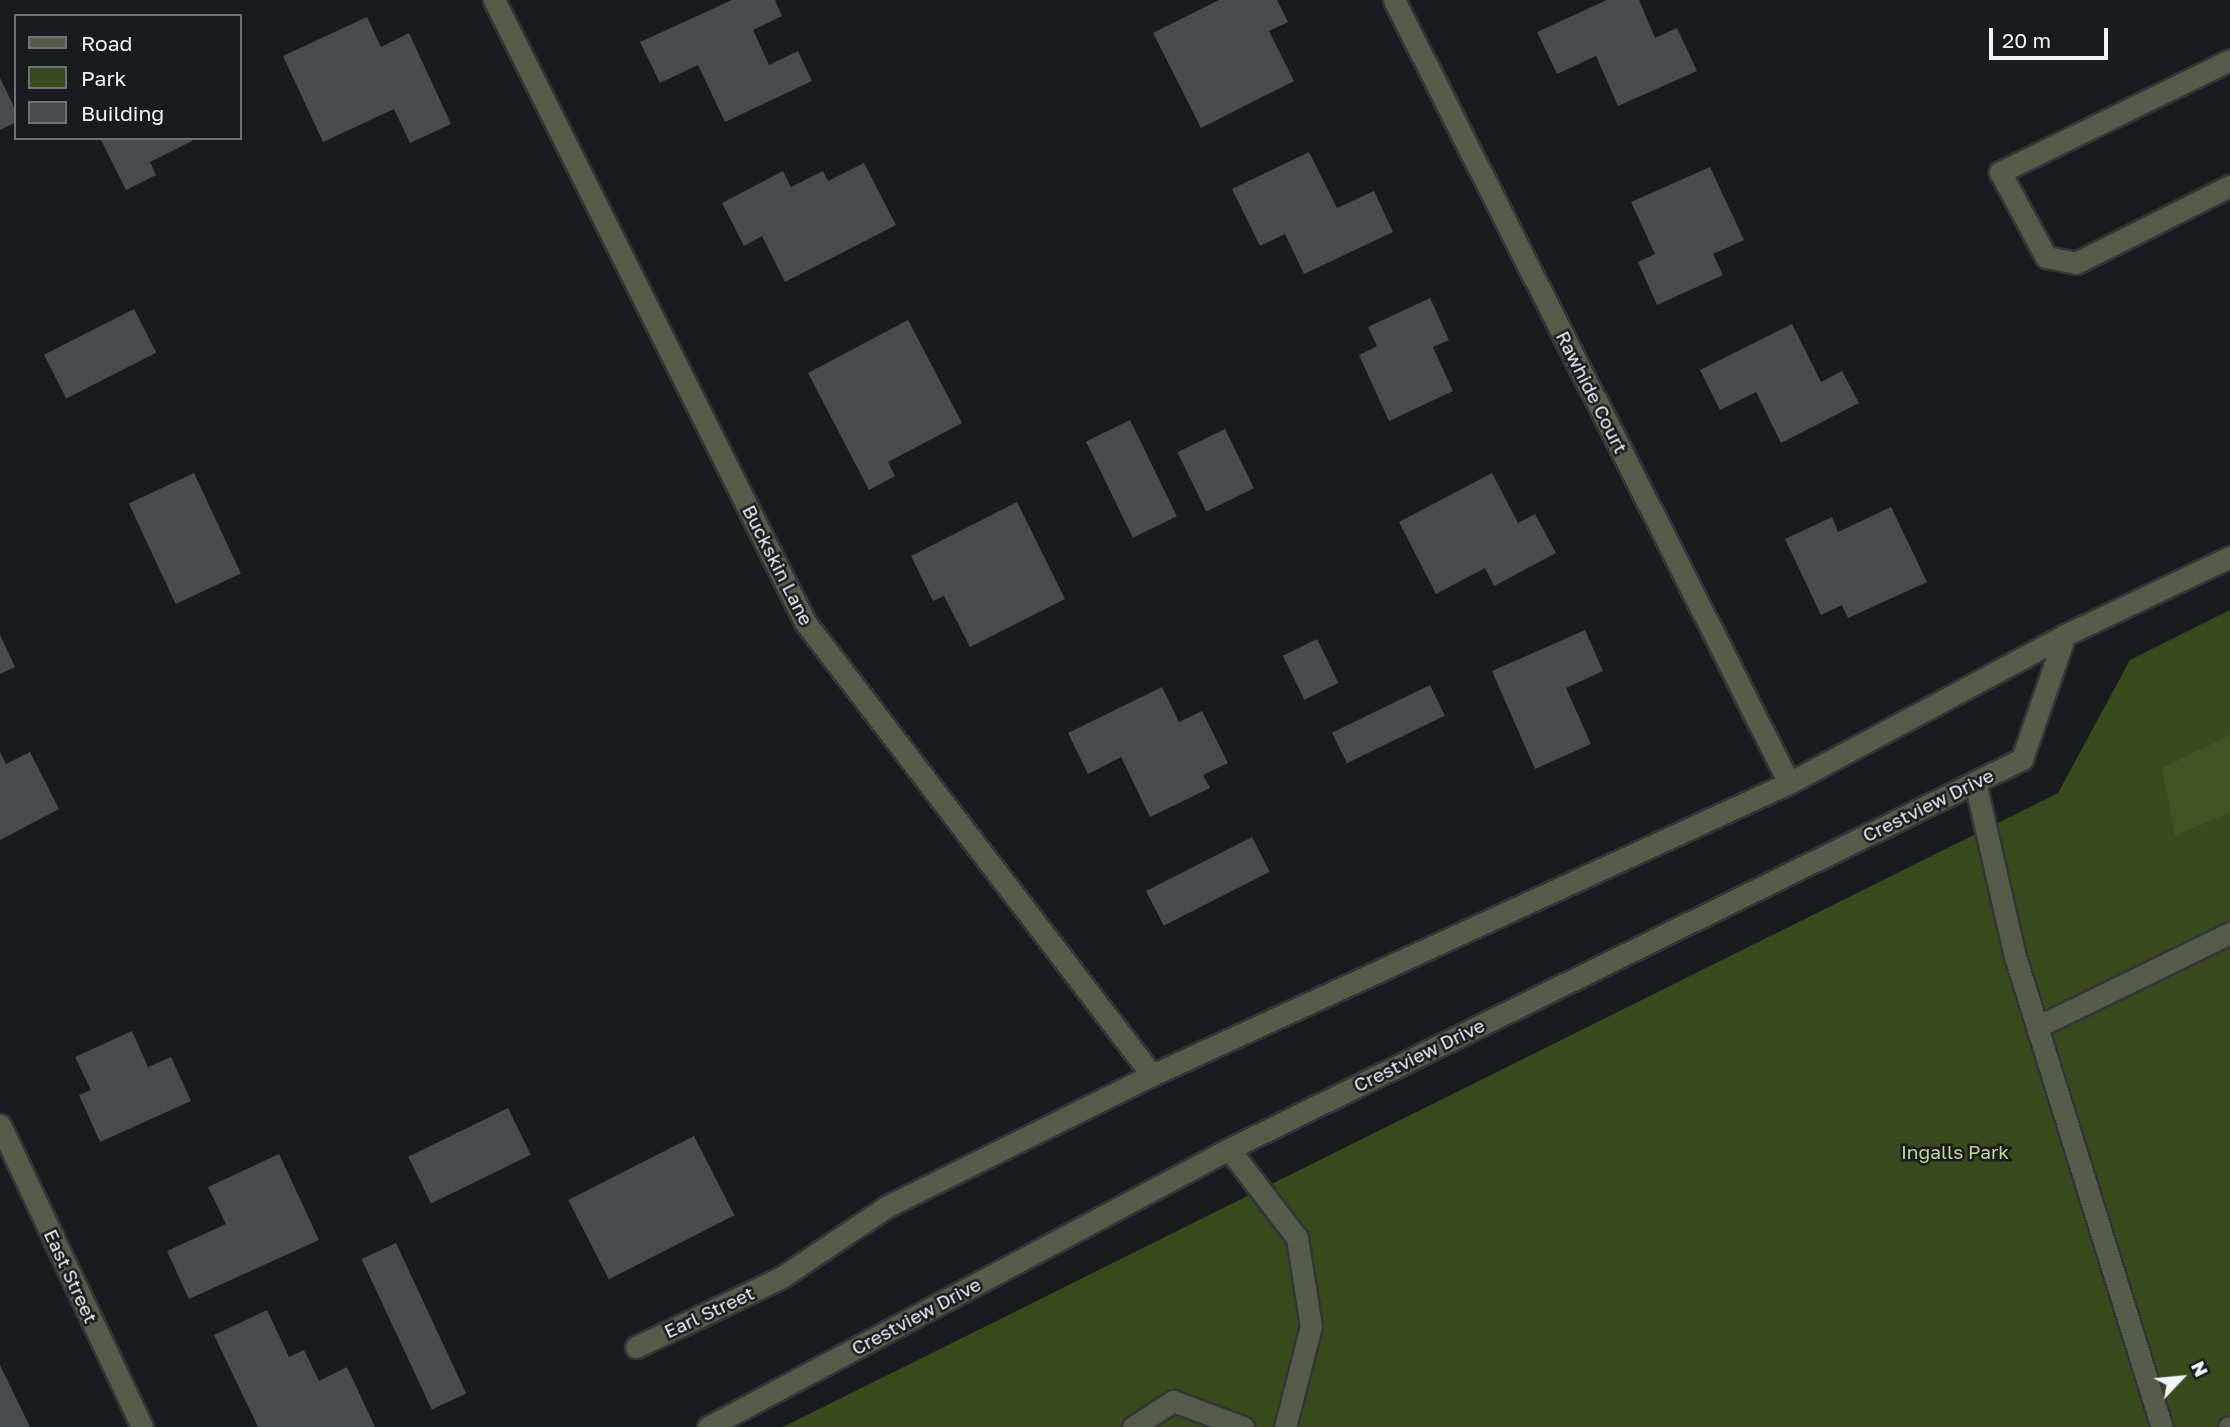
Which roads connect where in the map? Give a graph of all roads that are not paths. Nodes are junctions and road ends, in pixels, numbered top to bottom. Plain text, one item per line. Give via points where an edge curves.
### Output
1 (495, 0) edge
2 (1394, 0) edge
3 (2230, 60) edge
4 (2230, 186) edge
5 (2230, 556) edge
6 (2066, 635) junction
7 (1975, 782) junction
8 (1789, 783) junction
9 (2230, 933) edge
10 (2036, 1027) junction
11 (1152, 1075) junction
12 (0, 1125) edge
13 (1229, 1149) junction
14 (636, 1347) dead end
15 (142, 1427) edge
16 (708, 1427) edge
17 (1133, 1427) edge
18 (1243, 1427) edge
19 (1285, 1427) edge
20 (2162, 1427) edge

1 - 11 street, Buckskin Lane via 805,622
2 - 8 street, Rawhide Court
3 - 4 street via 2000,172 2046,257 2076,263
5 - 6 street
6 - 7 street, Crestview Drive via 2022,759
6 - 8 street
7 - 10 street
7 - 13 street, Crestview Drive
8 - 11 street
9 - 10 street
10 - 20 street
11 - 14 street, Earl Street via 886,1207 782,1277
12 - 15 street, East Street
13 - 16 street, Crestview Drive
13 - 19 street via 1297,1238 1311,1326
17 - 18 street via 1173,1401

